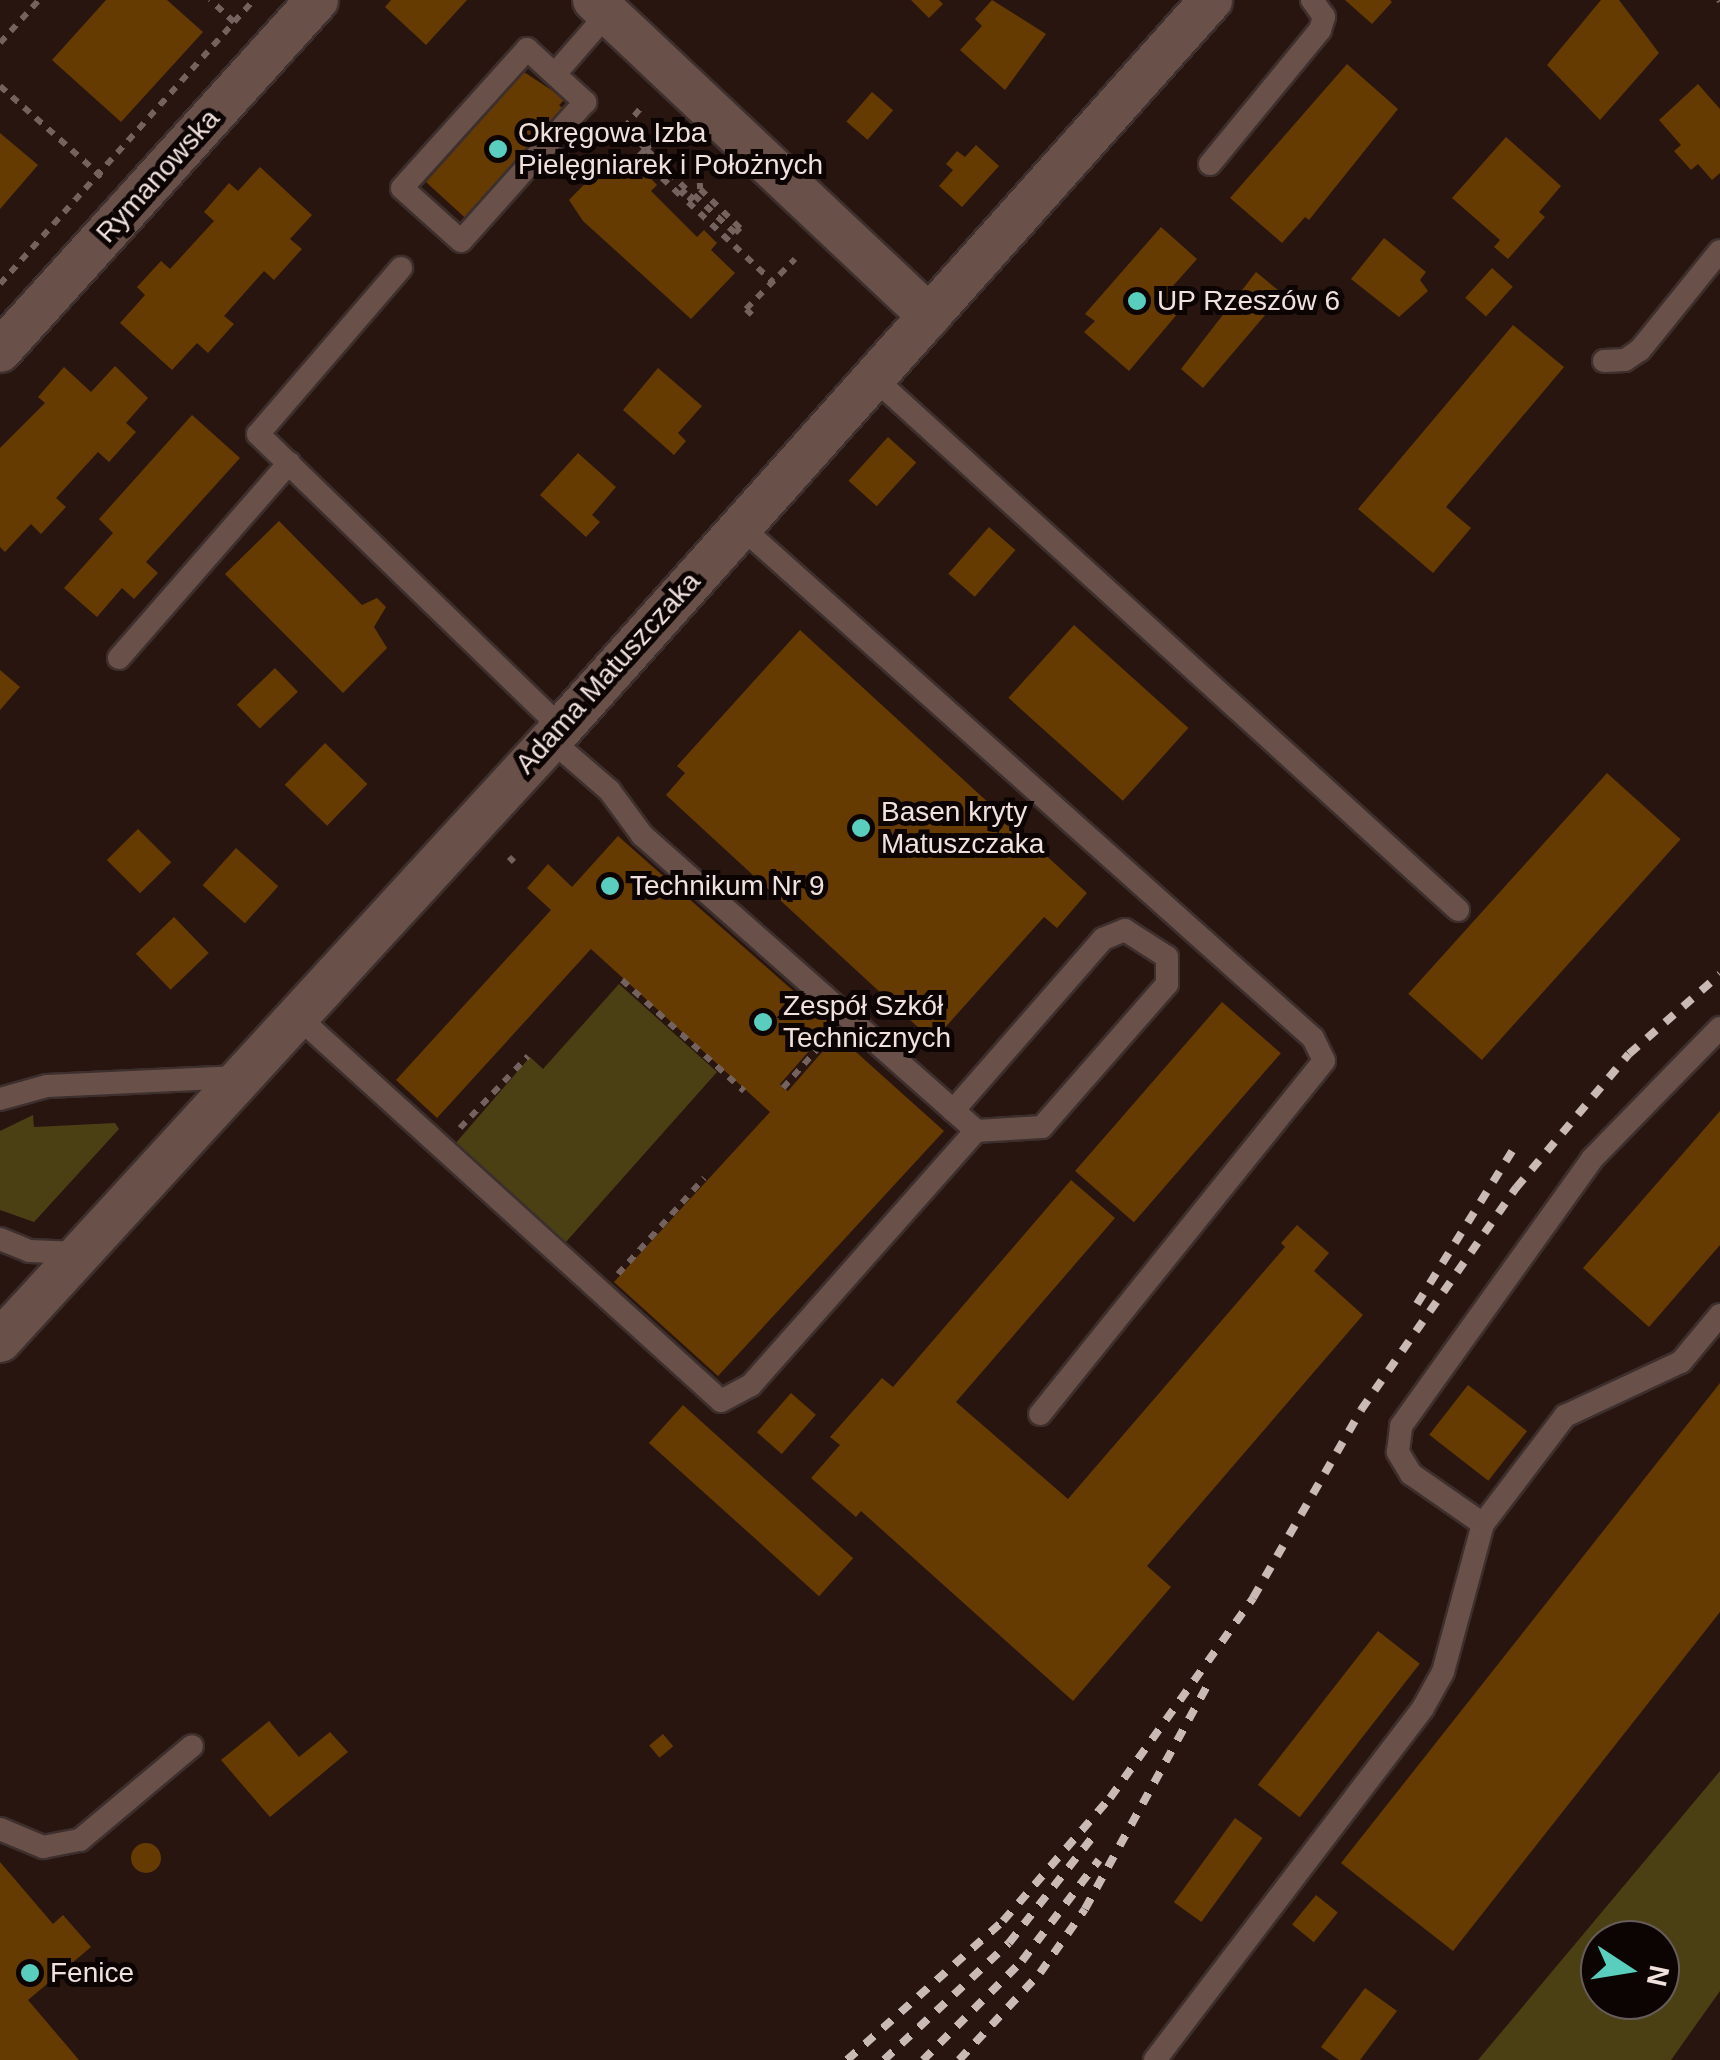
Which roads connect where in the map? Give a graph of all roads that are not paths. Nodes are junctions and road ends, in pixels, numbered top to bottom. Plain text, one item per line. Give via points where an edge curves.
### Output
1 (317, 0) edge
2 (1211, 0) edge
3 (1312, 0) edge
4 (600, 6) edge
5 (555, 74) junction
6 (1210, 164) dead end
7 (1720, 251) edge
8 (402, 268) dead end
9 (929, 316) junction
10 (0, 352) edge
11 (1604, 361) dead end
12 (874, 378) junction
13 (289, 463) junction
14 (739, 525) junction
15 (119, 658) dead end
16 (556, 734) junction
17 (1458, 910) dead end
18 (296, 1015) junction
19 (1720, 1028) edge
20 (239, 1078) junction
21 (0, 1098) edge
22 (953, 1111) junction
23 (976, 1132) junction
24 (0, 1240) edge
25 (79, 1253) junction
26 (1720, 1316) edge
27 (0, 1341) edge
28 (1040, 1414) dead end
29 (1483, 1524) junction
30 (192, 1746) dead end
31 (0, 1829) edge
32 (1155, 2060) edge

1 - 10 street, Rymanowska
2 - 9 street, Adama Matuszczaka
3 - 6 lane via 1324,17 1320,30
4 - 5 lane
4 - 9 street
5 - 5 lane via 527,49 402,188 461,240 585,102
7 - 11 lane via 1640,350 1625,360
8 - 13 lane via 258,434
9 - 12 street, Adama Matuszczaka
12 - 14 street, Adama Matuszczaka
12 - 17 lane
13 - 15 lane
13 - 16 lane
14 - 16 street, Adama Matuszczaka
14 - 28 lane via 1313,1038 1324,1060
16 - 18 street, Adama Matuszczaka
16 - 22 lane via 642,835
18 - 20 street, Adama Matuszczaka
18 - 23 lane via 721,1401 751,1386
19 - 29 lane via 1592,1159 1401,1426 1398,1452 1411,1474
20 - 21 lane via 47,1086
20 - 25 street, Adama Matuszczaka
22 - 23 lane
22 - 23 lane via 1103,938 1125,930 1152,941 1167,958 1167,984 1042,1128
24 - 25 lane via 29,1251
25 - 27 street, Adama Matuszczaka
26 - 29 lane via 1681,1362 1565,1416
29 - 32 lane via 1442,1672 1423,1708
30 - 31 lane via 80,1840 44,1846

